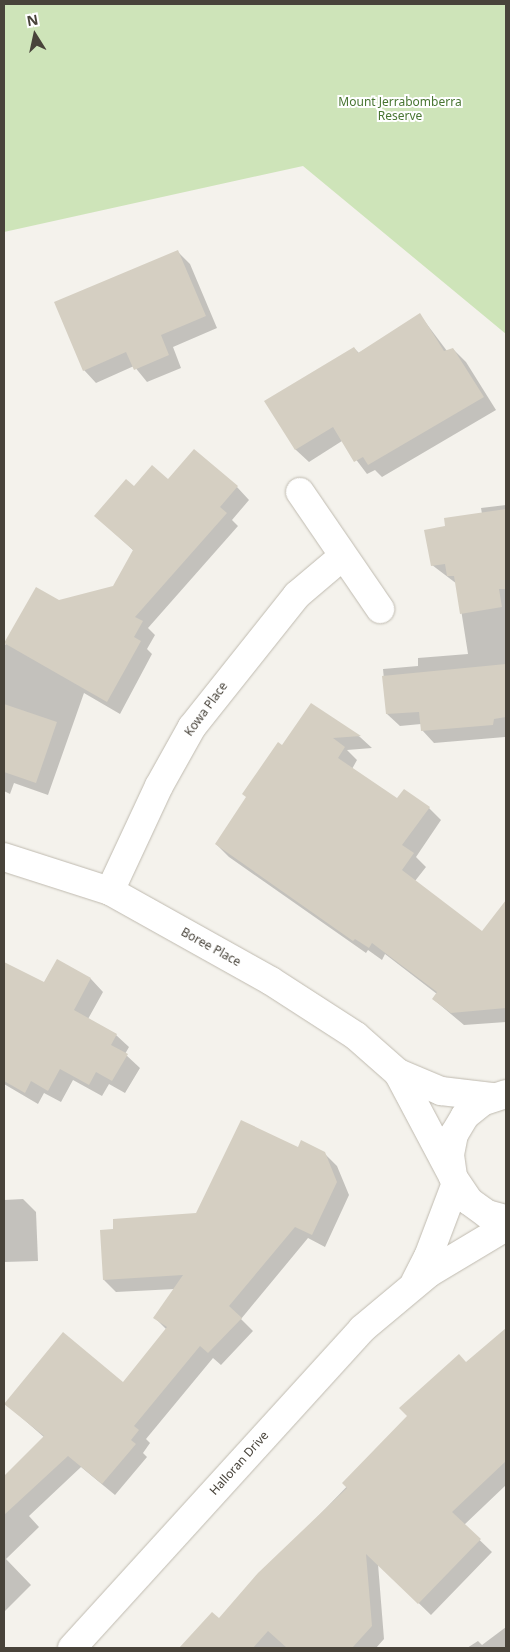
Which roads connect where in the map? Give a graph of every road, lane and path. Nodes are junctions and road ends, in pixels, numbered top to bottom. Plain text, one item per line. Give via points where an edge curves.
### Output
1 (300, 492) dead end
2 (342, 557) junction
3 (380, 609) dead end
4 (4, 857) edge
5 (110, 891) junction
6 (398, 1073) junction
7 (501, 1094) edge
8 (455, 1180) junction
9 (506, 1219) edge
10 (506, 1227) edge
11 (413, 1286) junction
12 (72, 1648) edge

1 - 2 street
2 - 3 street
2 - 5 street, Kowa Place via 297,595 192,726 159,786
4 - 5 street, Boree Place
5 - 6 street, Boree Place via 328,1016 371,1047
6 - 7 street, Boree Place via 442,1091
6 - 8 street, Boree Place
7 - 8 street via 472,1108 454,1134 450,1155
8 - 9 street, Boree Place via 477,1208
8 - 11 street, Halloran Drive via 428,1257
10 - 11 street, Halloran Drive
11 - 12 street, Halloran Drive via 341,1350

